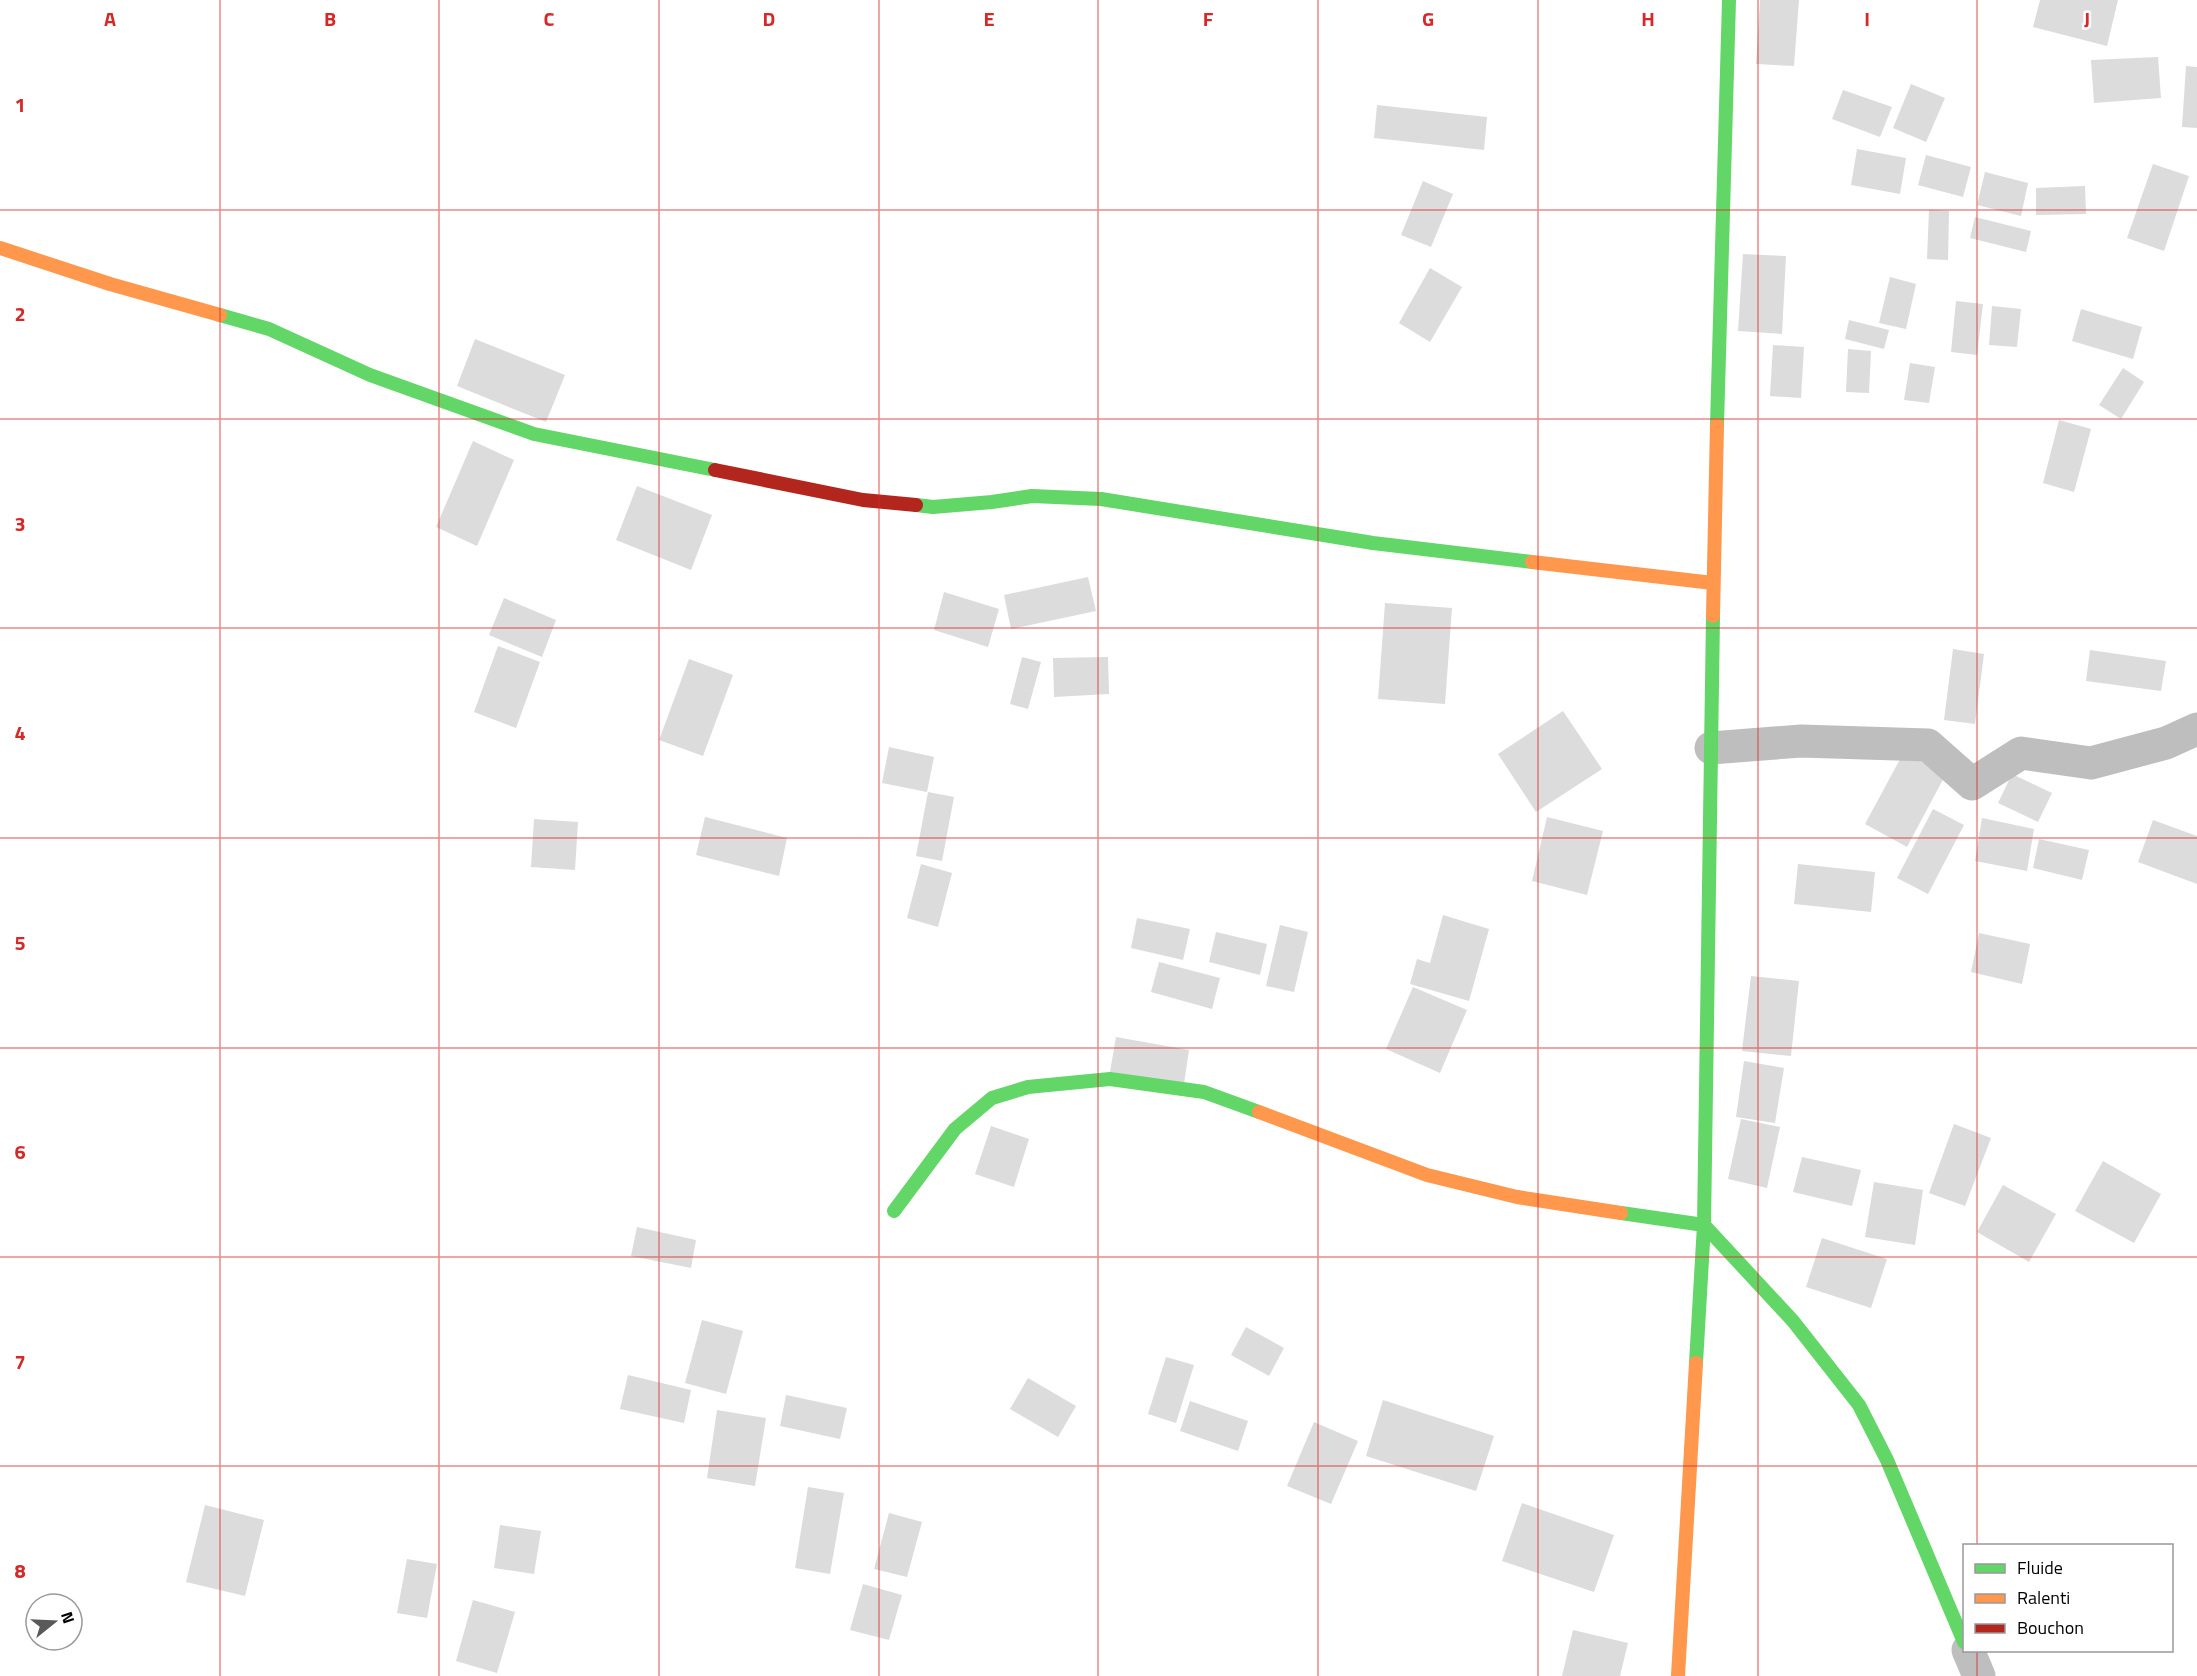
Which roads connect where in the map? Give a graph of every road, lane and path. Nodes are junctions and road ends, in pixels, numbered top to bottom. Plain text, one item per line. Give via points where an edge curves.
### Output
1 (1729, 0) edge
2 (0, 248) edge
3 (1713, 583) junction
4 (2197, 729) edge
5 (1711, 748) junction
6 (894, 1211) dead end
7 (1704, 1225) junction
8 (1963, 1637) edge
9 (1969, 1652) edge
10 (1678, 1676) edge
11 (1979, 1676) edge

1 - 3 street
2 - 3 street via 269,329 370,375 534,434 862,500 933,507 1032,496 1101,499 1373,543
3 - 5 street
4 - 5 street via 2166,743 2091,763 2021,753 1972,784 1929,745 1801,741
5 - 7 street
6 - 7 street via 955,1129 992,1098 1028,1087 1110,1078 1204,1092 1417,1171 1472,1186 1517,1197
7 - 8 street via 1793,1321 1859,1405 1887,1460
7 - 10 street
9 - 11 street

